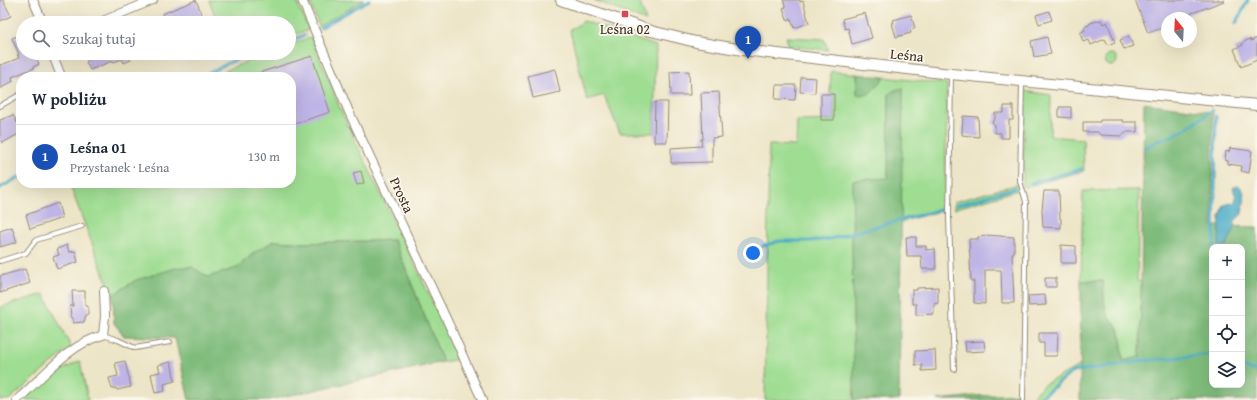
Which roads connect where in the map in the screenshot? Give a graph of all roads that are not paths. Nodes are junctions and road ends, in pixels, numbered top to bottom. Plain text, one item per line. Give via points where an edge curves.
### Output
1 (33, 0) edge
2 (154, 0) edge
3 (302, 0) edge
4 (561, 0) edge
5 (40, 16) edge
6 (115, 16) edge
7 (54, 60) edge
8 (58, 72) edge
9 (951, 74) junction
10 (1022, 81) junction
11 (16, 97) edge
12 (1257, 105) edge
13 (0, 106) edge
14 (82, 226) dead end
15 (0, 261) edge
16 (104, 291) dead end
17 (103, 335) junction
18 (170, 342) dead end
19 (954, 369) dead end
20 (17, 400) edge
21 (482, 400) edge
22 (1023, 400) edge

1 - 5 street
2 - 6 street
3 - 21 street, Prosta via 349,112
4 - 9 street, Leśna via 651,31 719,47
7 - 8 street
9 - 10 street, Leśna
9 - 19 lane via 949,217
10 - 12 street, Leśna
10 - 22 lane via 1020,181 1026,199
11 - 13 lane
14 - 15 lane via 36,240 26,253
16 - 17 street
17 - 18 lane via 135,348
17 - 20 street via 77,347 54,364

